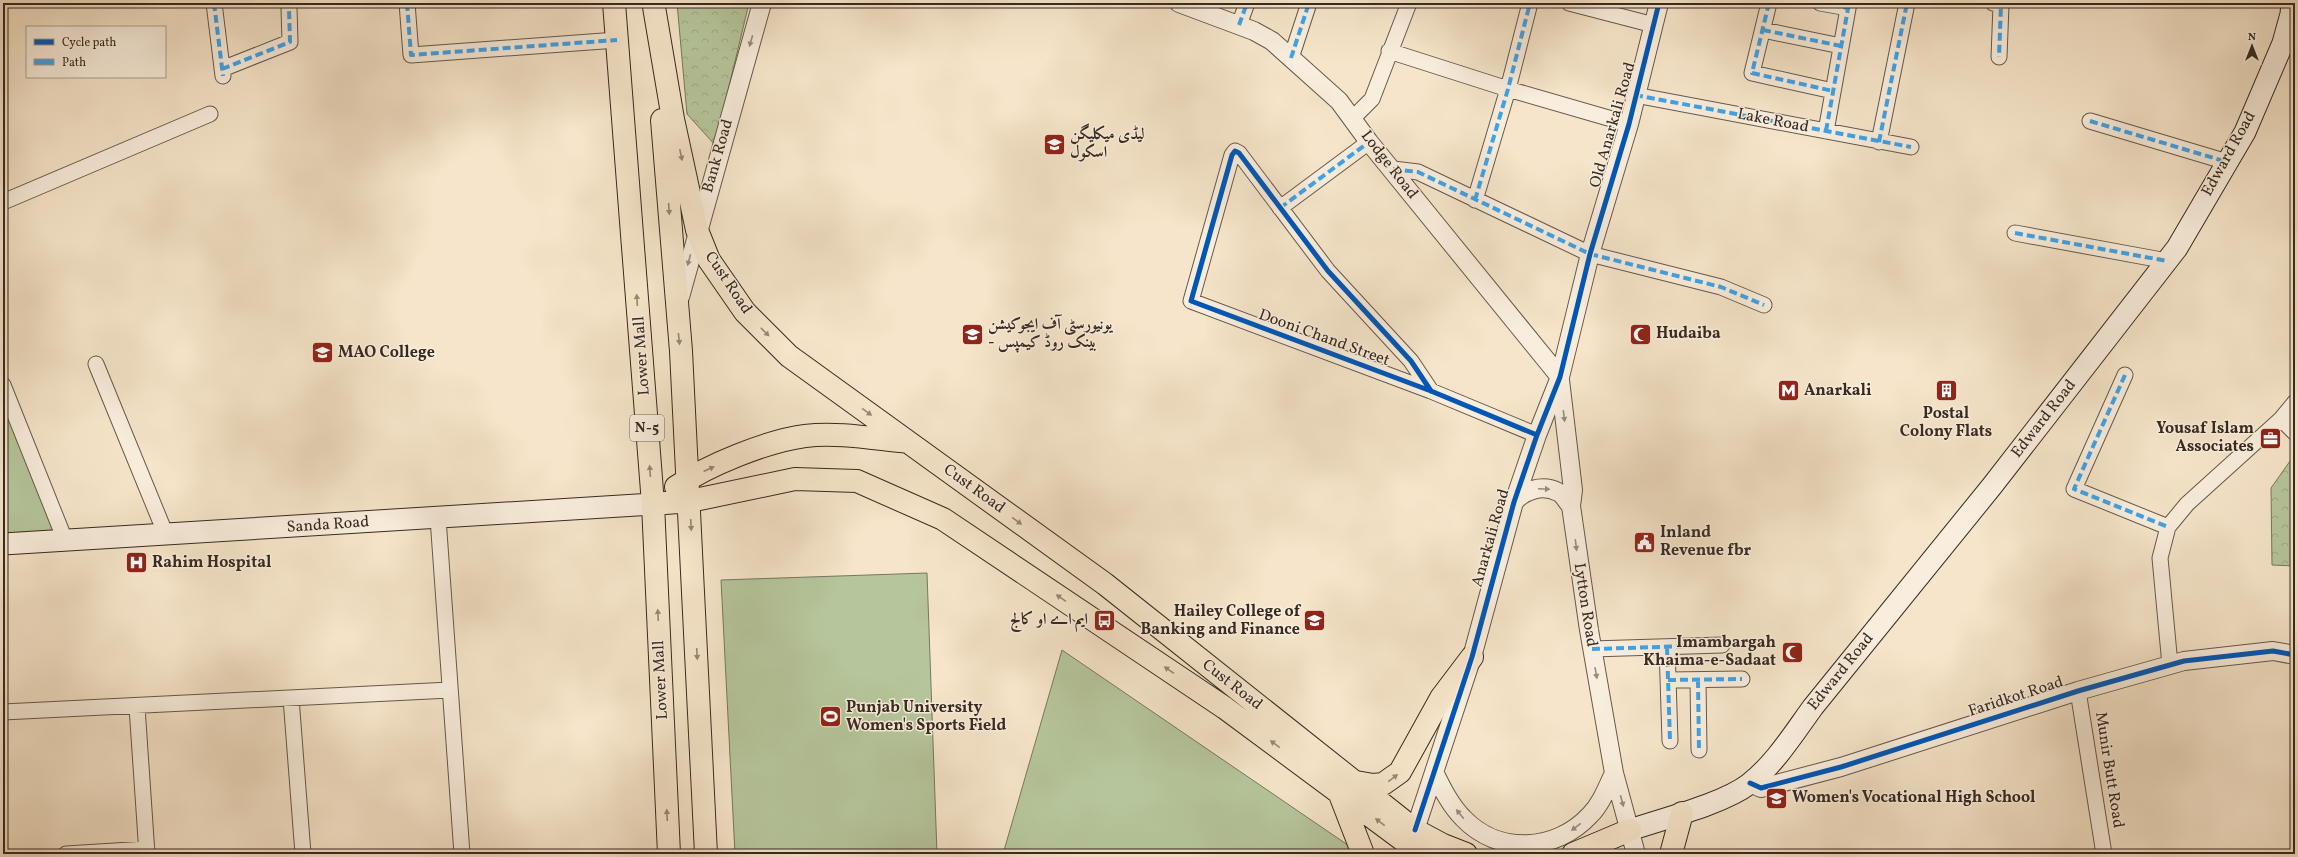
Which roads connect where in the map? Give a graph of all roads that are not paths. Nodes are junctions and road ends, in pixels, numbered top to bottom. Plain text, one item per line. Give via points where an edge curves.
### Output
1 (214, 3) edge
2 (407, 3) edge
3 (614, 3) edge
4 (762, 3) edge
5 (1179, 3) edge
6 (1247, 3) edge
7 (1309, 3) edge
8 (1409, 3) edge
9 (1530, 3) edge
10 (1569, 3) edge
11 (1659, 3) edge
12 (1770, 3) edge
13 (1820, 3) edge
14 (1907, 3) edge
15 (1993, 3) edge
16 (654, 5) edge
17 (1848, 6) edge
18 (289, 8) dead end
19 (2291, 9) edge
20 (1654, 25) junction
21 (1239, 26) junction
22 (1763, 30) junction
23 (617, 40) junction
24 (1841, 46) junction
25 (1389, 51) junction
26 (1998, 57) dead end
27 (1291, 58) junction
28 (1508, 89) junction
29 (1834, 91) junction
30 (1635, 95) junction
31 (210, 114) dead end
32 (1352, 118) junction
33 (2090, 121) dead end
34 (1629, 124) junction
35 (1826, 130) junction
36 (1369, 142) junction
37 (1879, 142) junction
38 (1911, 147) dead end
39 (2227, 162) junction
40 (1393, 169) junction
41 (1475, 200) junction
42 (3, 202) edge
43 (1280, 208) junction
44 (697, 230) junction
45 (2015, 233) dead end
46 (1590, 254) junction
47 (2167, 261) junction
48 (1764, 305) dead end
49 (676, 309) junction
50 (96, 364) dead end
51 (2125, 375) dead end
52 (1560, 377) junction
53 (3, 385) edge
54 (1431, 391) junction
55 (2295, 402) edge
56 (2281, 419) junction
57 (2295, 433) edge
58 (1536, 435) junction
59 (908, 442) junction
60 (688, 479) junction
61 (690, 501) junction
62 (1514, 502) junction
63 (653, 504) junction
64 (1571, 506) junction
65 (438, 518) junction
66 (2168, 527) junction
67 (166, 535) junction
68 (65, 540) junction
69 (3, 544) edge
70 (1722, 645) dead end
71 (1667, 646) junction
72 (1592, 649) junction
73 (2295, 655) edge
74 (1472, 657) junction
75 (2170, 665) junction
76 (1742, 679) dead end
77 (1668, 680) junction
78 (1698, 680) junction
79 (450, 690) junction
80 (2078, 691) junction
81 (291, 698) junction
82 (137, 706) junction
83 (3, 712) edge
84 (1670, 741) dead end
85 (1699, 750) dead end
86 (1434, 772) junction
87 (1614, 773) junction
88 (1750, 783) junction
89 (1347, 786) junction
90 (1682, 813) junction
91 (1630, 830) junction
92 (1416, 846) edge
93 (147, 851) edge
94 (66, 854) edge
95 (302, 854) edge
96 (462, 854) edge
97 (669, 854) edge
98 (706, 854) edge
99 (1363, 854) edge
100 (1466, 854) edge
101 (1573, 854) edge
102 (1636, 854) edge
103 (1671, 854) edge
104 (2104, 854) edge

1 - 18 street via 222,73 290,42
2 - 23 street via 411,55
3 - 23 main road, Lower Mall / N-5
4 -> 44 street, Bank Road
5 - 21 street, Lodge Road
6 - 21 street
7 - 27 street
8 - 25 street
9 - 28 street
10 - 20 street
11 - 20 street, Old Anarkali Road
12 - 22 street
13 - 17 street
14 - 37 street
15 - 26 street via 2001,5
16 -> 44 main road, Cust Road via 673,119
16 -> 49 main road, N-5
17 - 24 street
19 - 39 main road, Edward Road via 2283,43 2248,125
20 - 30 street, Old Anarkali Road
21 - 27 street, Lodge Road via 1272,41
22 - 24 street
22 - 29 street via 1752,73
63 -> 23 main road, Lower Mall / N-5
24 - 29 street
25 - 28 street
25 - 32 street via 1372,99
27 - 32 street, Lodge Road via 1340,101
28 - 34 street
28 - 41 street
29 - 35 street
30 - 34 street, Old Anarkali Road
30 - 35 street, Lake Road
31 - 42 street
32 - 36 street, Lodge Road
33 - 39 street
34 - 46 street, Old Anarkali Road
35 - 37 street, Lake Road
36 - 40 street, Lodge Road
36 - 43 street
37 - 38 street, Lake Road
39 - 47 main road, Edward Road
40 - 41 street via 1418,172
40 - 52 street, Lodge Road
41 - 46 street
43 - 54 street via 1328,271 1411,361
43 - 54 street, Dooni Chand Street via 1235,151 1191,301
44 -> 49 street, Bank Road
44 -> 59 main road, Cust Road via 709,260 745,312 789,356
45 - 47 street
46 - 48 street via 1721,287
46 - 52 street, Anarkali Road
47 - 88 main road, Edward Road via 1992,486 1813,706 1779,752
49 -> 60 main road, N-5
50 - 67 street
51 - 66 street via 2074,489
52 - 58 street, Anarkali Road
52 -> 64 street, Lytton Road via 1573,490
53 - 68 street
54 - 58 street, Dooni Chand Street
55 - 56 street
56 - 57 street
56 - 66 street via 2187,504
58 - 62 street, Anarkali Road
60 -> 59 main road via 770,444 806,436 849,436
59 -> 89 main road, Cust Road via 1105,584
60 - 61 main road, N-5
60 - 63 main road
61 - 63 main road, Cust Road
89 -> 61 main road, Cust Road via 1225,708 943,519 856,481 795,479
61 -> 98 main road, N-5
62 -> 64 street via 1520,494 1528,490 1544,489 1559,492
62 - 74 street, Anarkali Road
63 - 65 main road, Sanda Road
97 -> 63 main road, Lower Mall / N-5
64 -> 72 street, Lytton Road
65 - 67 main road, Sanda Road
65 - 79 street
66 - 75 street via 2160,558
67 - 68 main road, Sanda Road
68 - 69 main road, Sanda Road
70 - 71 street
71 - 72 street
71 - 77 street
72 -> 87 street, Lytton Road
73 - 75 street, Faridkot Road via 2273,651 2184,661
74 - 86 street, Anarkali Road
89 -> 74 main road via 1383,784 1400,772 1441,698
75 - 80 street, Faridkot Road
76 - 78 street
77 - 78 street
77 - 84 street
78 - 85 street
79 - 81 street
79 - 96 street
80 - 88 street, Faridkot Road via 1841,767 1761,788
80 - 104 street, Munir Butt Road
81 - 82 street
81 - 95 street
82 - 83 street
82 - 93 street
87 -> 86 street via 1600,803 1590,816 1574,829 1542,844 1524,845 1505,843 1476,830 1450,801
86 - 92 street, Anarkali Road
87 -> 91 street, Lytton Road
88 - 90 main road, Edward Road via 1732,794
89 - 92 main road, Cust Road
89 - 99 main road
90 - 91 main road, Edward Road
90 - 103 main road
91 - 101 main road
91 - 102 street, Lytton Road
92 - 100 main road, Cust Road via 1444,845
93 - 94 street

